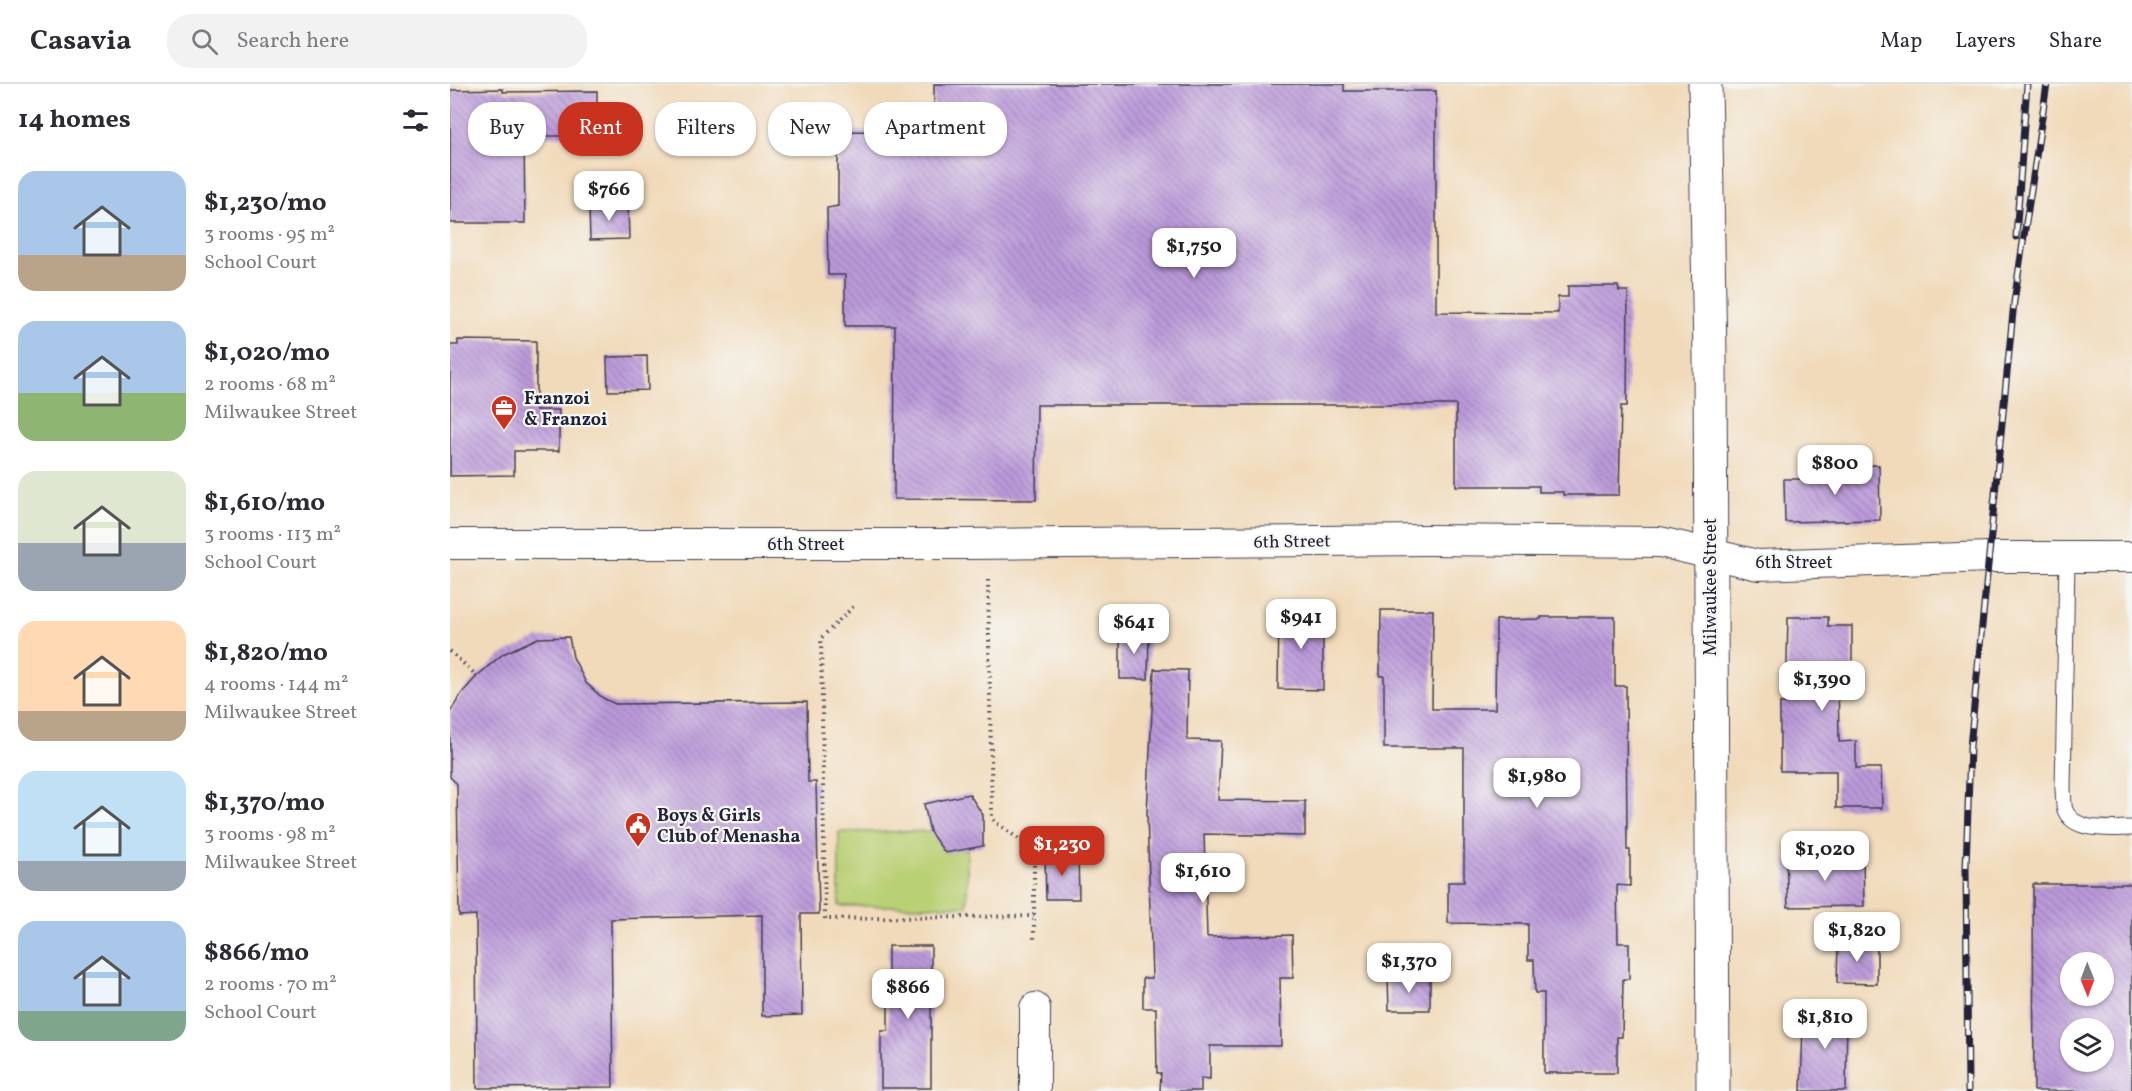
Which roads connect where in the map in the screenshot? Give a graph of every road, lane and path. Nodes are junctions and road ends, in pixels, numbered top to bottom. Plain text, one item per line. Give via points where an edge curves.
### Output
1 (1706, 84) edge
2 (450, 544) edge
3 (1710, 554) junction
4 (2132, 557) edge
5 (2067, 558) junction
6 (988, 580) dead end
7 (853, 607) dead end
8 (450, 651) edge
9 (477, 676) dead end
10 (2132, 828) edge
11 (1034, 916) junction
12 (1034, 940) dead end
13 (1035, 1008) dead end
14 (1035, 1091) edge
15 (1713, 1091) edge

1 - 3 street, Milwaukee Street
2 - 3 street, 6th Street via 1428,540 1660,542
3 - 5 street, 6th Street via 1758,565
3 - 15 street, Milwaukee Street
4 - 5 street, 6th Street
5 - 10 lane via 2065,810 2076,823
6 - 11 path via 992,817 1034,850
7 - 11 path via 821,638 825,919
8 - 9 path
11 - 12 path
13 - 14 street

